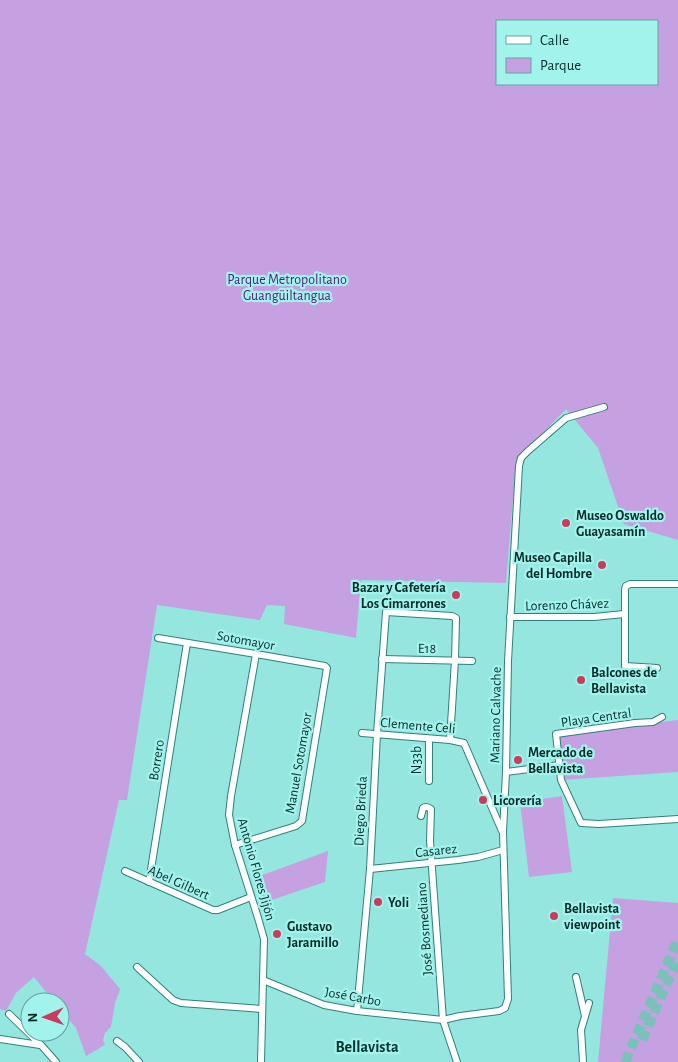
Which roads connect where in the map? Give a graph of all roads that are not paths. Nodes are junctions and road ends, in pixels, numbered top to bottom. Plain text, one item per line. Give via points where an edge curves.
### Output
1 (604, 407) dead end
2 (678, 584) edge
3 (624, 614) junction
4 (510, 618) junction
5 (158, 638) dead end
6 (187, 643) junction
7 (256, 654) junction
8 (382, 659) junction
9 (455, 660) junction
10 (472, 661) dead end
11 (657, 668) dead end
12 (327, 669) joint
13 (662, 717) dead end
14 (362, 733) dead end
15 (376, 734) junction
16 (428, 739) junction
17 (450, 740) junction
18 (560, 764) junction
19 (506, 772) junction
20 (429, 781) dead end
21 (421, 816) dead end
22 (678, 820) edge
23 (503, 832) junction
24 (235, 845) junction
25 (503, 850) junction
26 (432, 863) junction
27 (370, 869) junction
28 (125, 871) dead end
29 (149, 882) junction
30 (251, 897) junction
31 (137, 967) dead end
32 (576, 977) dead end
33 (263, 980) junction
34 (589, 1003) dead end
35 (262, 1009) junction
36 (357, 1011) junction
37 (9, 1014) dead end
38 (585, 1018) junction
39 (443, 1020) junction
40 (0, 1039) edge
41 (117, 1041) dead end
42 (41, 1045) junction
43 (56, 1062) edge
44 (139, 1062) edge
45 (261, 1062) edge
46 (457, 1062) edge
47 (583, 1062) edge

1 - 4 street, Mariano Calvache via 566,418 521,458
2 - 3 street via 626,586
3 - 4 street, Lorenzo Chávez
3 - 11 street via 625,666
4 - 19 street, Mariano Calvache
5 - 6 street, Sotomayor
6 - 7 street, Sotomayor
6 - 29 street, Borrero
7 - 12 street, Sotomayor via 325,666
7 - 24 street, Antonio Flores Jijón via 229,811
8 - 9 street, E18
8 - 9 street, Diego Brieda via 386,613 455,617
8 - 15 street, Diego Brieda
9 - 10 street, E18
9 - 17 street
12 - 24 street, Manuel Sotomayor via 302,821 296,826
13 - 18 street, Playa Central via 654,722 556,734
14 - 15 street, Clemente Celi
15 - 16 street, Clemente Celi
15 - 27 street, Diego Brieda
16 - 17 street, Clemente Celi
16 - 20 street, N33b
17 - 23 street, Clemente Celi via 465,744
18 - 19 street
18 - 22 street via 561,780 581,822
19 - 23 street, Mariano Calvache
21 - 26 street, José Bosmediano via 422,808 431,809
23 - 25 street, Mariano Calvache
24 - 30 street, Antonio Flores Jijón
25 - 26 street, Casarez
25 - 39 street, Mariano Calvache via 507,1004 499,1012
26 - 27 street, Casarez
26 - 39 street, José Bosmediano
27 - 36 street, Diego Brieda
28 - 29 street, Abel Gilbert
29 - 30 street, Abel Gilbert via 213,910
30 - 33 street, Antonio Flores Jijón via 263,936
31 - 35 street via 173,1000 181,1003
32 - 38 street
33 - 35 street, Antonio Flores Jijón
33 - 36 street, José Carbo via 319,1003
34 - 38 street
35 - 45 street, Antonio Flores Jijón
36 - 39 street, José Carbo
37 - 42 street
38 - 47 street via 581,1037
39 - 46 street, José Bosmediano
40 - 42 street
41 - 44 street
42 - 43 street

